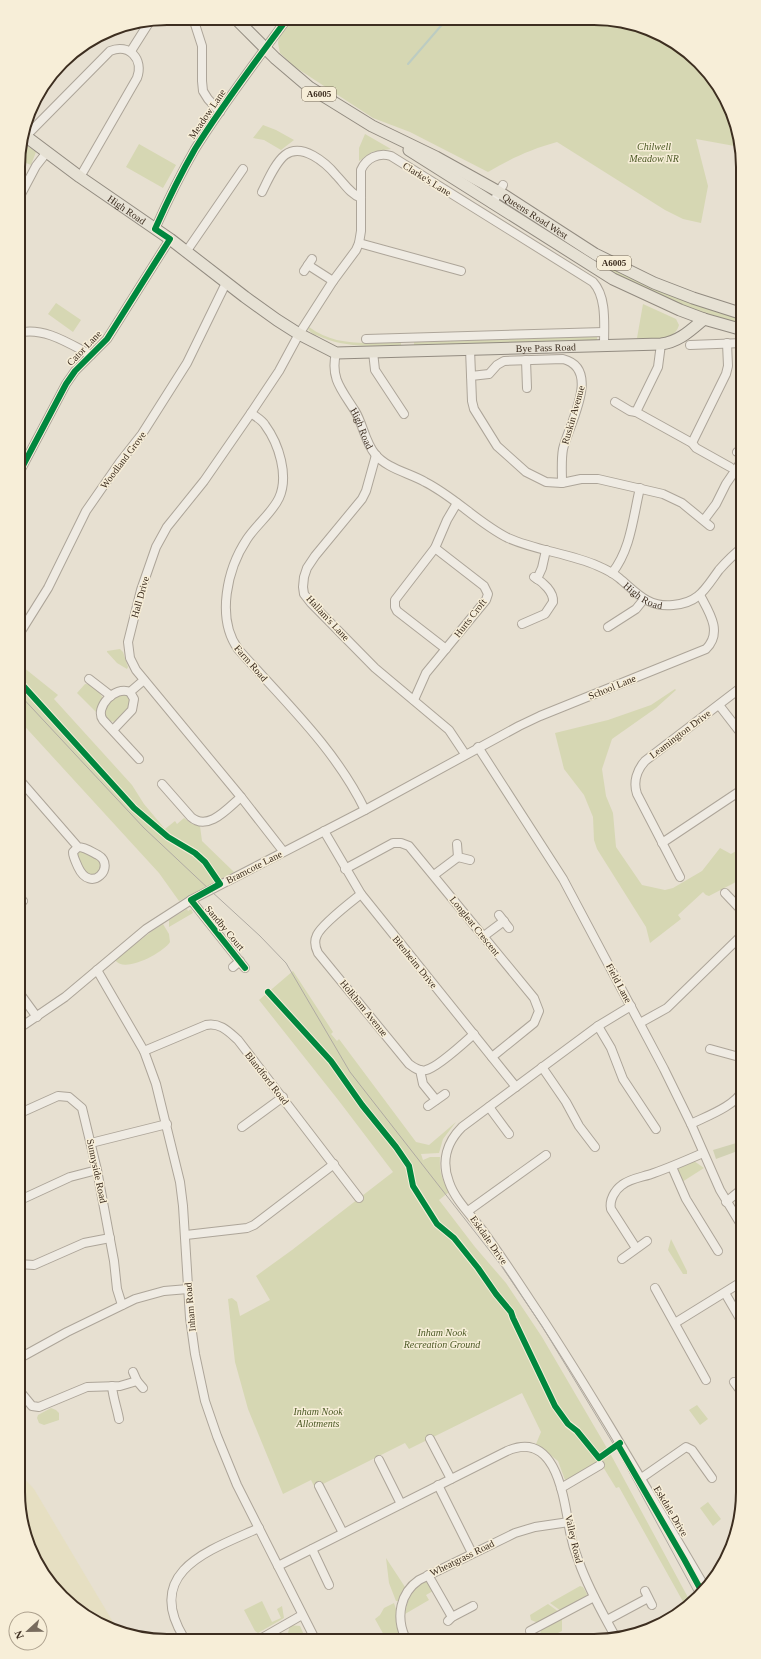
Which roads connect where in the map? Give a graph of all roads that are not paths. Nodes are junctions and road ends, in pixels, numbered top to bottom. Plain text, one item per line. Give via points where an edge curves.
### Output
1 (195, 25) edge
2 (242, 25) edge
3 (282, 25) edge
4 (147, 26) edge
5 (265, 48) junction
6 (131, 51) junction
7 (220, 112) junction
8 (30, 130) edge
9 (380, 131) junction
10 (28, 138) edge
11 (47, 152) junction
12 (243, 169) dead end
13 (80, 177) junction
14 (25, 187) edge
15 (501, 188) junction
16 (262, 192) dead end
17 (361, 198) junction
18 (492, 204) junction
19 (155, 229) junction
20 (170, 239) junction
21 (359, 242) junction
22 (186, 252) junction
23 (308, 265) dead end
24 (461, 271) dead end
25 (333, 281) junction
26 (226, 283) junction
27 (680, 310) junction
28 (736, 312) edge
29 (704, 319) junction
30 (736, 328) edge
31 (604, 332) junction
32 (25, 333) edge
33 (299, 334) junction
34 (372, 336) dead end
35 (682, 337) junction
36 (407, 338) junction
37 (727, 343) junction
38 (736, 343) edge
39 (662, 344) junction
40 (604, 345) junction
41 (690, 345) dead end
42 (470, 349) junction
43 (408, 351) junction
44 (373, 352) junction
45 (336, 353) junction
46 (91, 355) junction
47 (526, 360) junction
48 (471, 376) junction
49 (527, 388) dead end
50 (614, 402) dead end
51 (636, 412) junction
52 (251, 413) junction
53 (404, 414) dead end
54 (692, 443) junction
55 (376, 455) junction
56 (25, 462) edge
57 (730, 467) dead end
58 (736, 469) edge
59 (562, 483) junction
60 (640, 488) junction
61 (457, 503) junction
62 (435, 548) junction
63 (546, 550) junction
64 (736, 554) edge
65 (612, 573) junction
66 (700, 595) junction
67 (644, 600) junction
68 (25, 625) edge
69 (527, 625) dead end
70 (608, 626) dead end
71 (446, 649) junction
72 (89, 679) dead end
73 (144, 680) junction
74 (130, 692) junction
75 (736, 692) edge
76 (111, 696) junction
77 (414, 700) junction
78 (719, 705) junction
79 (736, 727) edge
80 (113, 730) junction
81 (478, 747) junction
82 (465, 754) junction
83 (139, 759) dead end
84 (162, 784) dead end
85 (25, 786) edge
86 (736, 794) edge
87 (241, 797) junction
88 (365, 810) junction
89 (324, 831) junction
90 (662, 843) junction
91 (457, 844) dead end
92 (78, 847) dead end
93 (283, 852) junction
94 (458, 857) junction
95 (470, 860) dead end
96 (345, 869) junction
97 (434, 875) junction
98 (680, 877) dead end
99 (725, 893) dead end
100 (361, 894) junction
101 (191, 900) junction
102 (736, 905) edge
103 (510, 928) dead end
104 (484, 936) junction
105 (736, 941) edge
106 (240, 961) junction
107 (233, 967) dead end
108 (245, 968) dead end
109 (97, 970) junction
110 (25, 1001) edge
111 (631, 1006) junction
112 (37, 1017) junction
113 (640, 1023) junction
114 (25, 1025) edge
115 (598, 1026) junction
116 (474, 1034) junction
117 (716, 1048) dead end
118 (144, 1051) junction
119 (736, 1055) edge
120 (492, 1057) junction
121 (542, 1067) junction
122 (420, 1070) junction
123 (516, 1087) junction
124 (445, 1094) dead end
125 (283, 1097) junction
126 (736, 1099) edge
127 (436, 1100) junction
128 (428, 1106) dead end
129 (489, 1107) junction
130 (25, 1110) edge
131 (167, 1124) junction
132 (691, 1124) junction
133 (242, 1127) dead end
134 (656, 1129) dead end
135 (509, 1134) dead end
136 (91, 1143) junction
137 (595, 1147) dead end
138 (703, 1153) junction
139 (546, 1155) dead end
140 (334, 1164) junction
141 (672, 1167) junction
142 (97, 1170) junction
143 (736, 1194) edge
144 (25, 1197) edge
145 (359, 1198) dead end
146 (726, 1202) junction
147 (468, 1211) junction
148 (736, 1217) edge
149 (186, 1235) junction
150 (110, 1238) junction
151 (647, 1242) dead end
152 (636, 1248) junction
153 (718, 1251) dead end
154 (622, 1259) dead end
155 (25, 1264) edge
156 (736, 1286) edge
157 (655, 1288) dead end
158 (188, 1289) junction
159 (725, 1293) junction
160 (122, 1305) junction
161 (736, 1312) edge
162 (674, 1323) junction
163 (25, 1355) edge
164 (133, 1372) dead end
165 (706, 1380) dead end
166 (137, 1381) junction
167 (734, 1382) dead end
168 (736, 1385) edge
169 (112, 1386) junction
170 (142, 1388) dead end
171 (25, 1398) edge
172 (118, 1419) dead end
173 (430, 1439) dead end
174 (379, 1460) dead end
175 (600, 1465) dead end
176 (712, 1478) dead end
177 (451, 1479) junction
178 (640, 1479) junction
179 (438, 1485) junction
180 (319, 1486) dead end
181 (562, 1488) junction
182 (401, 1504) junction
183 (569, 1522) junction
184 (259, 1528) junction
185 (343, 1533) junction
186 (312, 1549) junction
187 (472, 1553) junction
188 (278, 1566) junction
189 (428, 1575) junction
190 (703, 1584) edge
191 (329, 1585) dead end
192 (594, 1597) junction
193 (648, 1598) dead end
194 (473, 1606) dead end
195 (302, 1615) junction
196 (607, 1620) junction
197 (530, 1631) dead end
198 (613, 1633) edge
199 (182, 1634) edge
200 (269, 1634) edge
201 (312, 1634) edge
202 (404, 1634) edge

1 - 7 street via 202,46 203,91
2 - 5 main road, Queens Road West / A6005
3 - 5 street, Meadow Lane
4 - 6 street
5 - 7 street, Meadow Lane
5 - 9 main road, Queens Road West / A6005 via 309,87
6 - 8 street via 119,48 110,51
6 - 13 street via 139,62 137,78
7 - 19 street, Meadow Lane via 180,176
9 - 15 main road, Queens Road West / A6005
9 - 18 main road, Queens Road West / A6005
10 - 11 main road, High Road
11 - 13 main road, High Road
11 - 14 street
12 - 22 street
13 - 19 main road, High Road
15 - 18 street
15 - 28 main road, Queens Road West / A6005 via 595,254 654,283
16 - 17 street via 270,186 286,155 299,151 317,158 332,170 354,195
17 - 21 street, Clarke's Lane
17 - 31 street, Clarke's Lane via 362,167 376,156 391,156 593,282 601,294
18 - 27 main road, Queens Road West / A6005 via 613,279
19 - 20 main road, High Road
20 - 22 main road, High Road
20 - 46 street, Cator Lane via 104,343
21 - 24 street
21 - 25 street, Clarke's Lane
22 - 26 main road, High Road
23 - 25 street
25 - 33 street, Clarke's Lane
26 - 33 main road, High Road
26 - 68 street, Woodland Grove via 187,363 142,434 86,511 48,588
27 - 29 main road, A6005
27 - 35 main road via 684,322
29 - 30 main road, A6005
29 - 35 main road, Bye Pass Road
31 - 36 street, Bye Pass Road
31 - 40 street, Clarke's Lane
32 - 46 street via 49,336
33 - 45 main road, High Road
33 - 52 street, Hall Drive via 279,371
34 - 36 street, Bye Pass Road
35 - 39 main road, Bye Pass Road via 671,343
36 - 43 street
37 - 38 street
37 - 41 street
37 - 54 street via 726,374
39 - 40 main road, Bye Pass Road
39 - 51 street via 658,367
40 - 42 main road, Bye Pass Road
42 - 43 main road, Bye Pass Road
42 - 48 street
43 - 44 main road, Bye Pass Road
44 - 45 main road, Bye Pass Road
44 - 53 street via 375,370 403,405
45 - 55 street, High Road via 333,365 335,377
46 - 56 street, Cator Lane via 66,384
47 - 48 street, Ruskin Avenue via 501,362 488,374
47 - 49 street
47 - 59 street, Ruskin Avenue via 563,359 575,364 581,374 582,388 564,448
48 - 59 street via 474,410 501,451 532,477 546,482
50 - 51 street
51 - 54 street
52 - 73 street, Hall Drive via 204,481 167,527 156,546 141,590 128,642 130,658
52 - 88 street, Farm Road via 265,425 278,449 282,485 279,498 247,539 234,564 226,607 230,637 335,759
54 - 57 street via 696,448
55 - 61 street, High Road via 388,464 432,485
55 - 77 street, Hallam's Lane via 362,499 310,562 305,572 304,594 375,668
58 - 60 street via 707,523 675,499
59 - 60 street via 598,479
60 - 65 street via 626,550
61 - 62 street
61 - 63 street, High Road via 498,532
62 - 71 street via 394,604 397,610
62 - 71 street, Hurts Croft via 484,586 488,594 486,600
63 - 65 street, High Road via 574,557
63 - 69 street via 542,568 536,578 554,599 545,614
64 - 66 street, High Road
65 - 67 street, High Road
66 - 67 street, High Road via 689,602 674,605 659,605
66 - 81 street, School Lane via 714,626 714,635 706,649 540,716
67 - 70 street via 636,609
71 - 77 street, Hurts Croft via 426,673
72 - 76 street
73 - 74 street
73 - 87 street, Hall Drive
74 - 76 street via 119,690
74 - 80 street via 134,699 133,707
75 - 78 street, Leamington Drive
76 - 80 street via 102,706 100,713
77 - 82 street, Hallam's Lane via 449,730
78 - 79 street
78 - 90 street, Leamington Drive via 645,761 638,774 635,783 637,794
80 - 83 street
81 - 82 street, School Lane
81 - 111 street, Field Lane via 563,879
82 - 88 street, Bramcote Lane
84 - 87 street via 191,817 202,822 214,819
85 - 92 street
86 - 90 street
87 - 93 street, Hall Drive
88 - 89 street, Bramcote Lane
89 - 93 street, Bramcote Lane
89 - 96 street, Blenheim Drive
90 - 98 street, Leamington Drive
91 - 94 street
93 - 101 street, Bramcote Lane
94 - 95 street
94 - 97 street
96 - 97 street, Longleat Crescent via 397,842 412,848
96 - 100 street, Blenheim Drive
97 - 104 street, Longleat Crescent
99 - 102 street
100 - 116 street, Blenheim Drive
100 - 122 street, Holkham Avenue via 319,932 316,949 408,1064
101 - 106 street, Sandby Court
101 - 109 street, Bramcote Lane via 146,929
103 - 104 street via 501,918
104 - 120 street, Longleat Crescent via 534,998 539,1011 534,1023
105 - 113 street via 667,1008
106 - 107 street, Sandby Court
106 - 108 street, Sandby Court
109 - 112 street, Bramcote Lane
109 - 118 street, Inham Road
110 - 112 street
111 - 113 street, Field Lane
111 - 115 street, Eskdale Drive
112 - 114 street, Bramcote Lane
113 - 132 street, Field Lane
115 - 121 street, Eskdale Drive
115 - 134 street via 611,1048 623,1080
116 - 120 street, Blenheim Drive
116 - 122 street via 435,1066
117 - 119 street
118 - 125 street, Blandford Road via 202,1026 221,1026 238,1040
118 - 131 street, Inham Road
120 - 123 street, Blenheim Drive
121 - 123 street, Eskdale Drive
121 - 137 street
122 - 127 street via 423,1084
123 - 129 street, Eskdale Drive
124 - 127 street
125 - 133 street
125 - 140 street, Blandford Road
126 - 132 street
127 - 128 street
129 - 135 street
129 - 147 street, Eskdale Drive via 456,1132 445,1155 449,1182
130 - 136 street, Sunnyside Road via 52,1097 69,1097 82,1108
131 - 136 street
131 - 149 street, Inham Road via 180,1182
132 - 138 street, Field Lane
136 - 142 street, Sunnyside Road
138 - 141 street
138 - 146 street, Field Lane
139 - 147 street
140 - 145 street, Blandford Road
140 - 149 street via 254,1225
141 - 152 street via 622,1184 610,1202 612,1212
141 - 153 street via 686,1199
142 - 144 street via 70,1177
142 - 150 street, Sunnyside Road
143 - 146 street
146 - 148 street, Field Lane
147 - 178 street, Eskdale Drive via 538,1311 617,1437
149 - 158 street, Inham Road
150 - 155 street via 84,1243 34,1265
150 - 160 street, Sunnyside Road via 117,1289
151 - 152 street
152 - 154 street
156 - 159 street
157 - 162 street
158 - 160 street via 148,1295
158 - 184 street, Inham Road via 194,1344 205,1400 230,1470
159 - 161 street
159 - 162 street
160 - 163 street
162 - 165 street
164 - 166 street
166 - 169 street
166 - 170 street
167 - 168 street
169 - 171 street via 87,1387 44,1406 32,1406
169 - 172 street
173 - 177 street
174 - 182 street
175 - 181 street
176 - 178 street via 692,1450 686,1447
177 - 179 street
177 - 181 street, Valley Road via 515,1448 530,1447 548,1460
178 - 190 street, Eskdale Drive
179 - 182 street
179 - 187 street
180 - 185 street
181 - 183 street, Valley Road
182 - 185 street
183 - 187 street, Wheatgrass Road via 515,1533
183 - 192 street, Valley Road via 578,1561
184 - 188 street, Inham Road
184 - 199 street via 200,1555 179,1576 172,1600 176,1623
185 - 186 street
186 - 188 street
186 - 191 street
187 - 189 street, Wheatgrass Road
188 - 195 street, Inham Road
189 - 194 street via 450,1619
189 - 202 street, Wheatgrass Road via 413,1584 404,1598 400,1622
192 - 196 street, Valley Road
192 - 197 street
193 - 196 street
195 - 200 street
195 - 201 street, Inham Road
196 - 198 street, Valley Road

